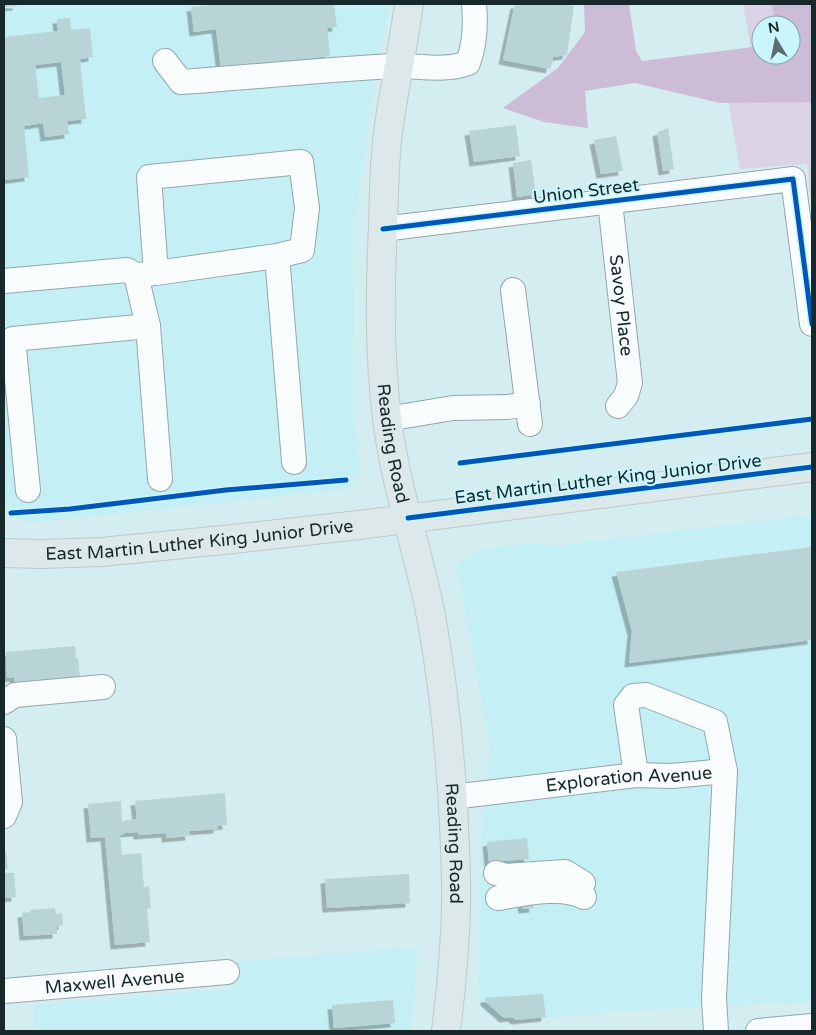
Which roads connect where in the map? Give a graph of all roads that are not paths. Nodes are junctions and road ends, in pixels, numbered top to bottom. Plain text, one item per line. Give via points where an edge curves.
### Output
1 (409, 4) edge
2 (474, 4) edge
3 (165, 61) dead end
4 (399, 66) junction
5 (610, 202) junction
6 (383, 229) junction
7 (277, 256) junction
8 (146, 274) junction
9 (4, 281) edge
10 (513, 290) dead end
11 (4, 295) edge
12 (812, 324) edge
13 (148, 326) junction
14 (618, 406) dead end
15 (387, 419) junction
16 (294, 462) dead end
17 (812, 467) edge
18 (160, 479) dead end
19 (28, 490) dead end
20 (408, 518) junction
21 (4, 553) edge
22 (103, 687) dead end
23 (4, 702) edge
24 (4, 739) edge
25 (725, 772) junction
26 (636, 775) junction
27 (452, 797) junction
28 (4, 816) edge
29 (496, 873) dead end
30 (498, 898) dead end
31 (227, 972) dead end
32 (4, 991) edge
33 (812, 1026) edge
34 (446, 1031) edge
35 (716, 1031) edge
36 (758, 1031) edge

1 - 4 main road, Reading Road
2 - 4 street via 476,22 468,63 456,68
3 - 4 street via 181,82
4 - 6 main road, Reading Road via 388,134
5 - 6 street, Union Street
5 - 12 street, Union Street via 794,179
5 - 14 street, Savoy Place via 630,384
6 - 15 main road, Reading Road via 380,314
7 - 8 street
7 - 8 street via 302,250 307,208 301,162 149,178
7 - 16 street
8 - 9 street via 127,270
8 - 11 street via 130,283
8 - 13 street
10 - 15 street via 529,414 507,407 453,408
13 - 18 street
13 - 19 street via 13,340
15 - 20 main road, Reading Road via 396,474
17 - 20 main road, East Martin Luther King Junior Drive
20 - 21 main road, East Martin Luther King Junior Drive via 102,552
20 - 27 main road, Reading Road via 431,615 442,687
22 - 23 street via 15,695
24 - 28 street via 10,802
25 - 26 street, Exploration Avenue
25 - 26 street via 715,722 646,696 633,696 626,705
25 - 35 street, Exploration Avenue via 714,998
26 - 27 street, Exploration Avenue
27 - 34 main road, Reading Road via 456,888
29 - 30 street via 506,876 565,872 583,890
31 - 32 street, Maxwell Avenue
33 - 36 street

